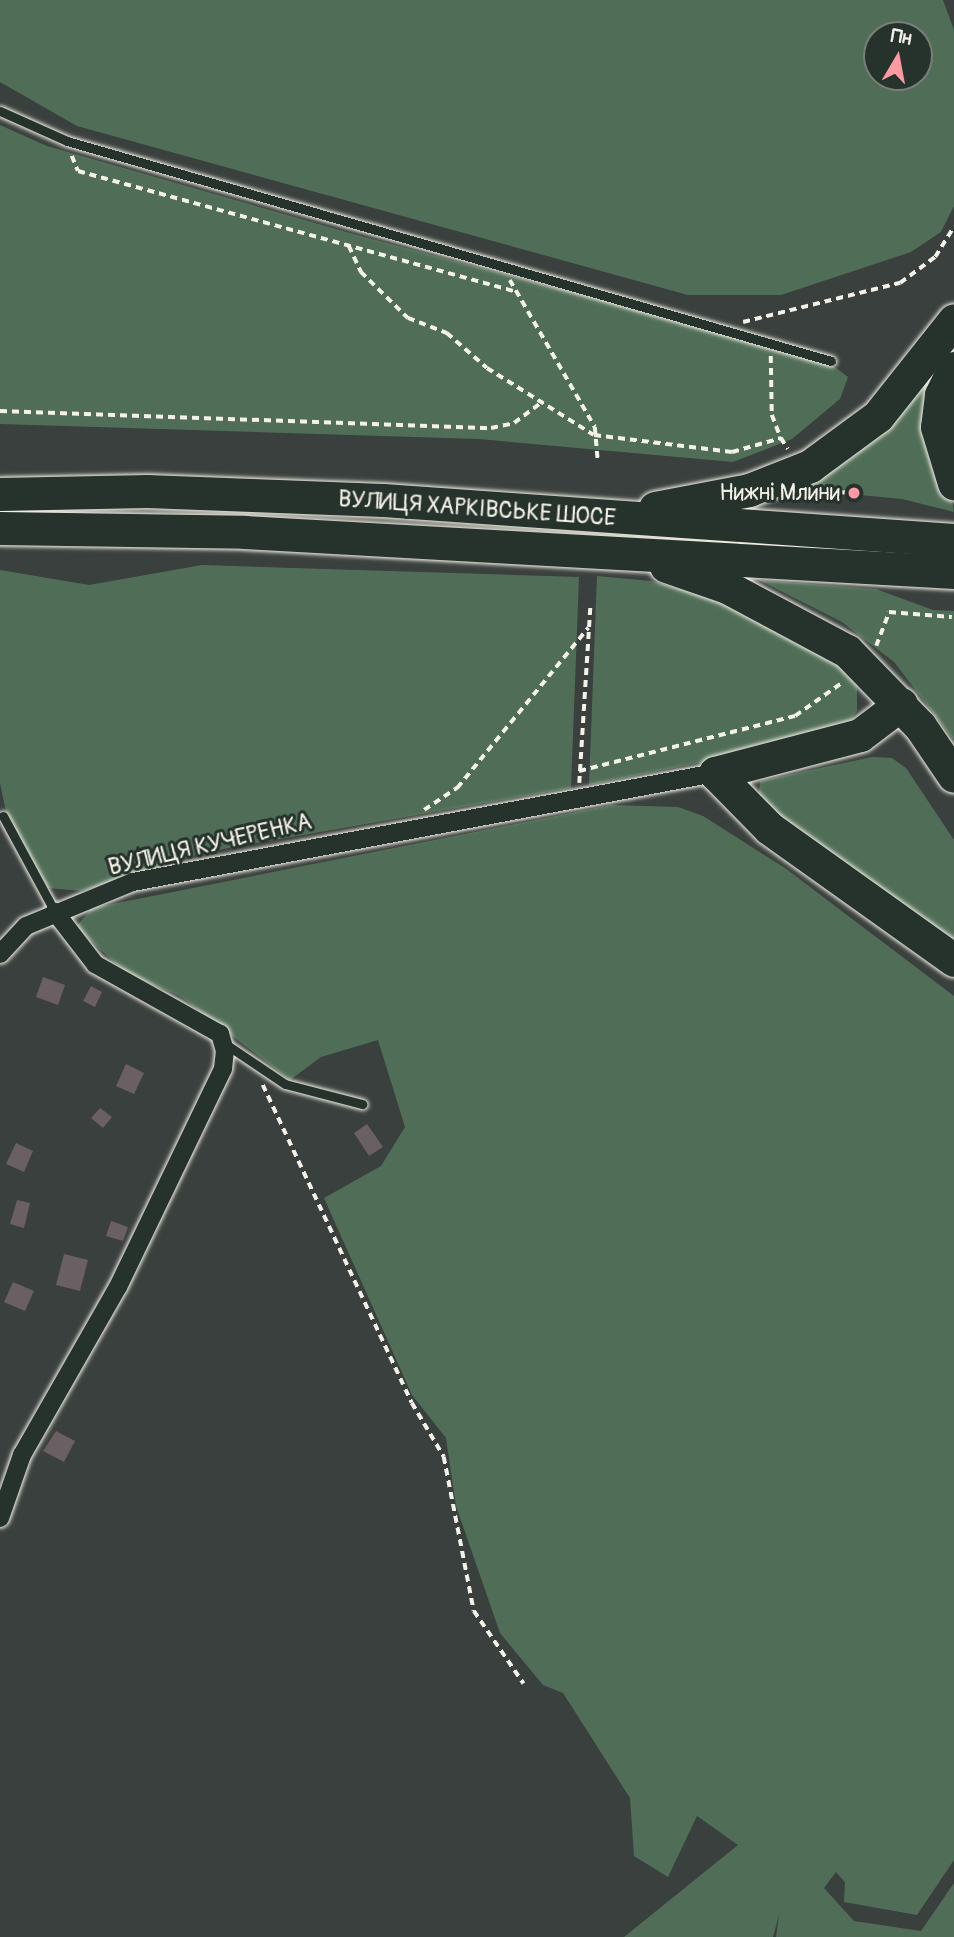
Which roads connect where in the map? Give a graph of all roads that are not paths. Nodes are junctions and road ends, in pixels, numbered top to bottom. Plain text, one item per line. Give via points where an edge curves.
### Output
1 (0, 111) edge
2 (954, 320) edge
3 (831, 361) dead end
4 (954, 368) edge
5 (954, 483) edge
6 (0, 494) edge
7 (502, 509) junction
8 (0, 528) edge
9 (954, 540) edge
10 (631, 553) junction
11 (954, 572) edge
12 (901, 704) junction
13 (715, 773) junction
14 (954, 776) edge
15 (3, 816) dead end
16 (55, 912) junction
17 (0, 954) edge
18 (954, 960) edge
19 (222, 1042) junction
20 (362, 1104) dead end
21 (0, 1518) edge

1 - 3 lane via 67,141
2 - 7 highway via 878,416 810,466 778,481 629,511
4 - 5 highway via 941,395 937,426
6 - 7 highway, ВУЛИЦЯ ХАРКІВСЬКЕ ШОСЕ via 240,494
7 - 9 highway, ВУЛИЦЯ ХАРКІВСЬКЕ ШОСЕ
8 - 10 highway, ВУЛИЦЯ ХАРКІВСЬКЕ ШОСЕ via 217,531
10 - 11 highway, ВУЛИЦЯ ХАРКІВСЬКЕ ШОСЕ
10 - 12 highway via 727,587 824,635
12 - 13 highway via 860,735
12 - 14 highway
13 - 16 street, ВУЛИЦЯ КУЧЕРЕНКА via 133,882
13 - 18 highway via 769,828
15 - 16 lane
16 - 17 street, ВУЛИЦЯ КУЧЕРЕНКА via 26,926
16 - 19 street via 95,964 206,1026
19 - 20 lane via 303,1092
19 - 21 street via 223,1069 118,1287 22,1455

